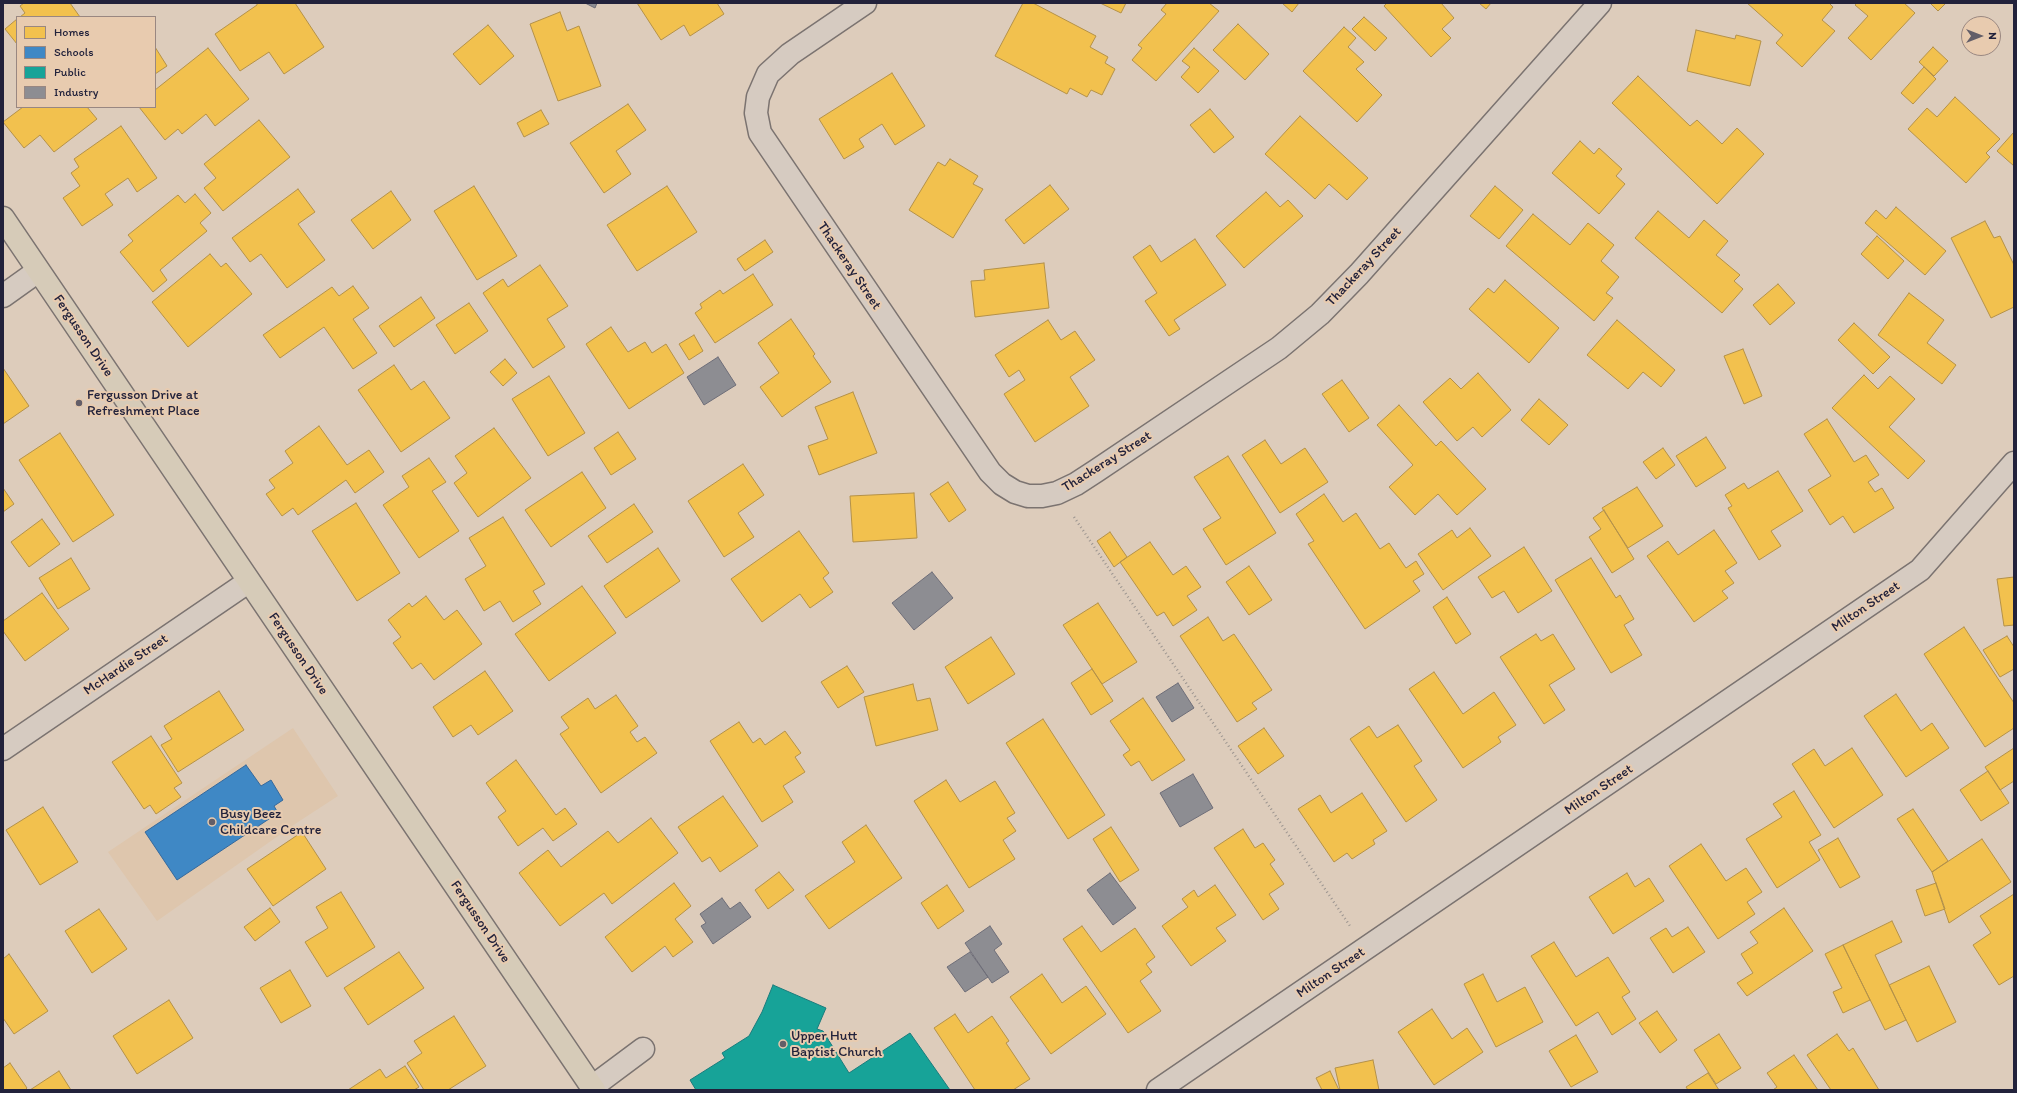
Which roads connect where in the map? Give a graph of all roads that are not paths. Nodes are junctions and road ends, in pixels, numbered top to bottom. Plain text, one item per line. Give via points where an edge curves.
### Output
1 (865, 3) edge
2 (1600, 3) edge
3 (3, 218) edge
4 (38, 270) junction
5 (3, 296) edge
6 (2014, 462) edge
7 (248, 582) junction
8 (3, 749) edge
9 (643, 1049) dead end
10 (593, 1089) edge
11 (1158, 1090) edge

1 - 2 street, Thackeray Street via 790,54 768,74 758,97 756,113 760,133 990,472 1002,484 1028,496 1057,493 1076,484 1279,348 1320,314 1359,274
3 - 4 main road, Fergusson Drive
4 - 5 street
4 - 7 main road, Fergusson Drive
6 - 11 street, Milton Street via 1920,570
7 - 8 street, McHardie Street
7 - 10 main road, Fergusson Drive
9 - 10 street

